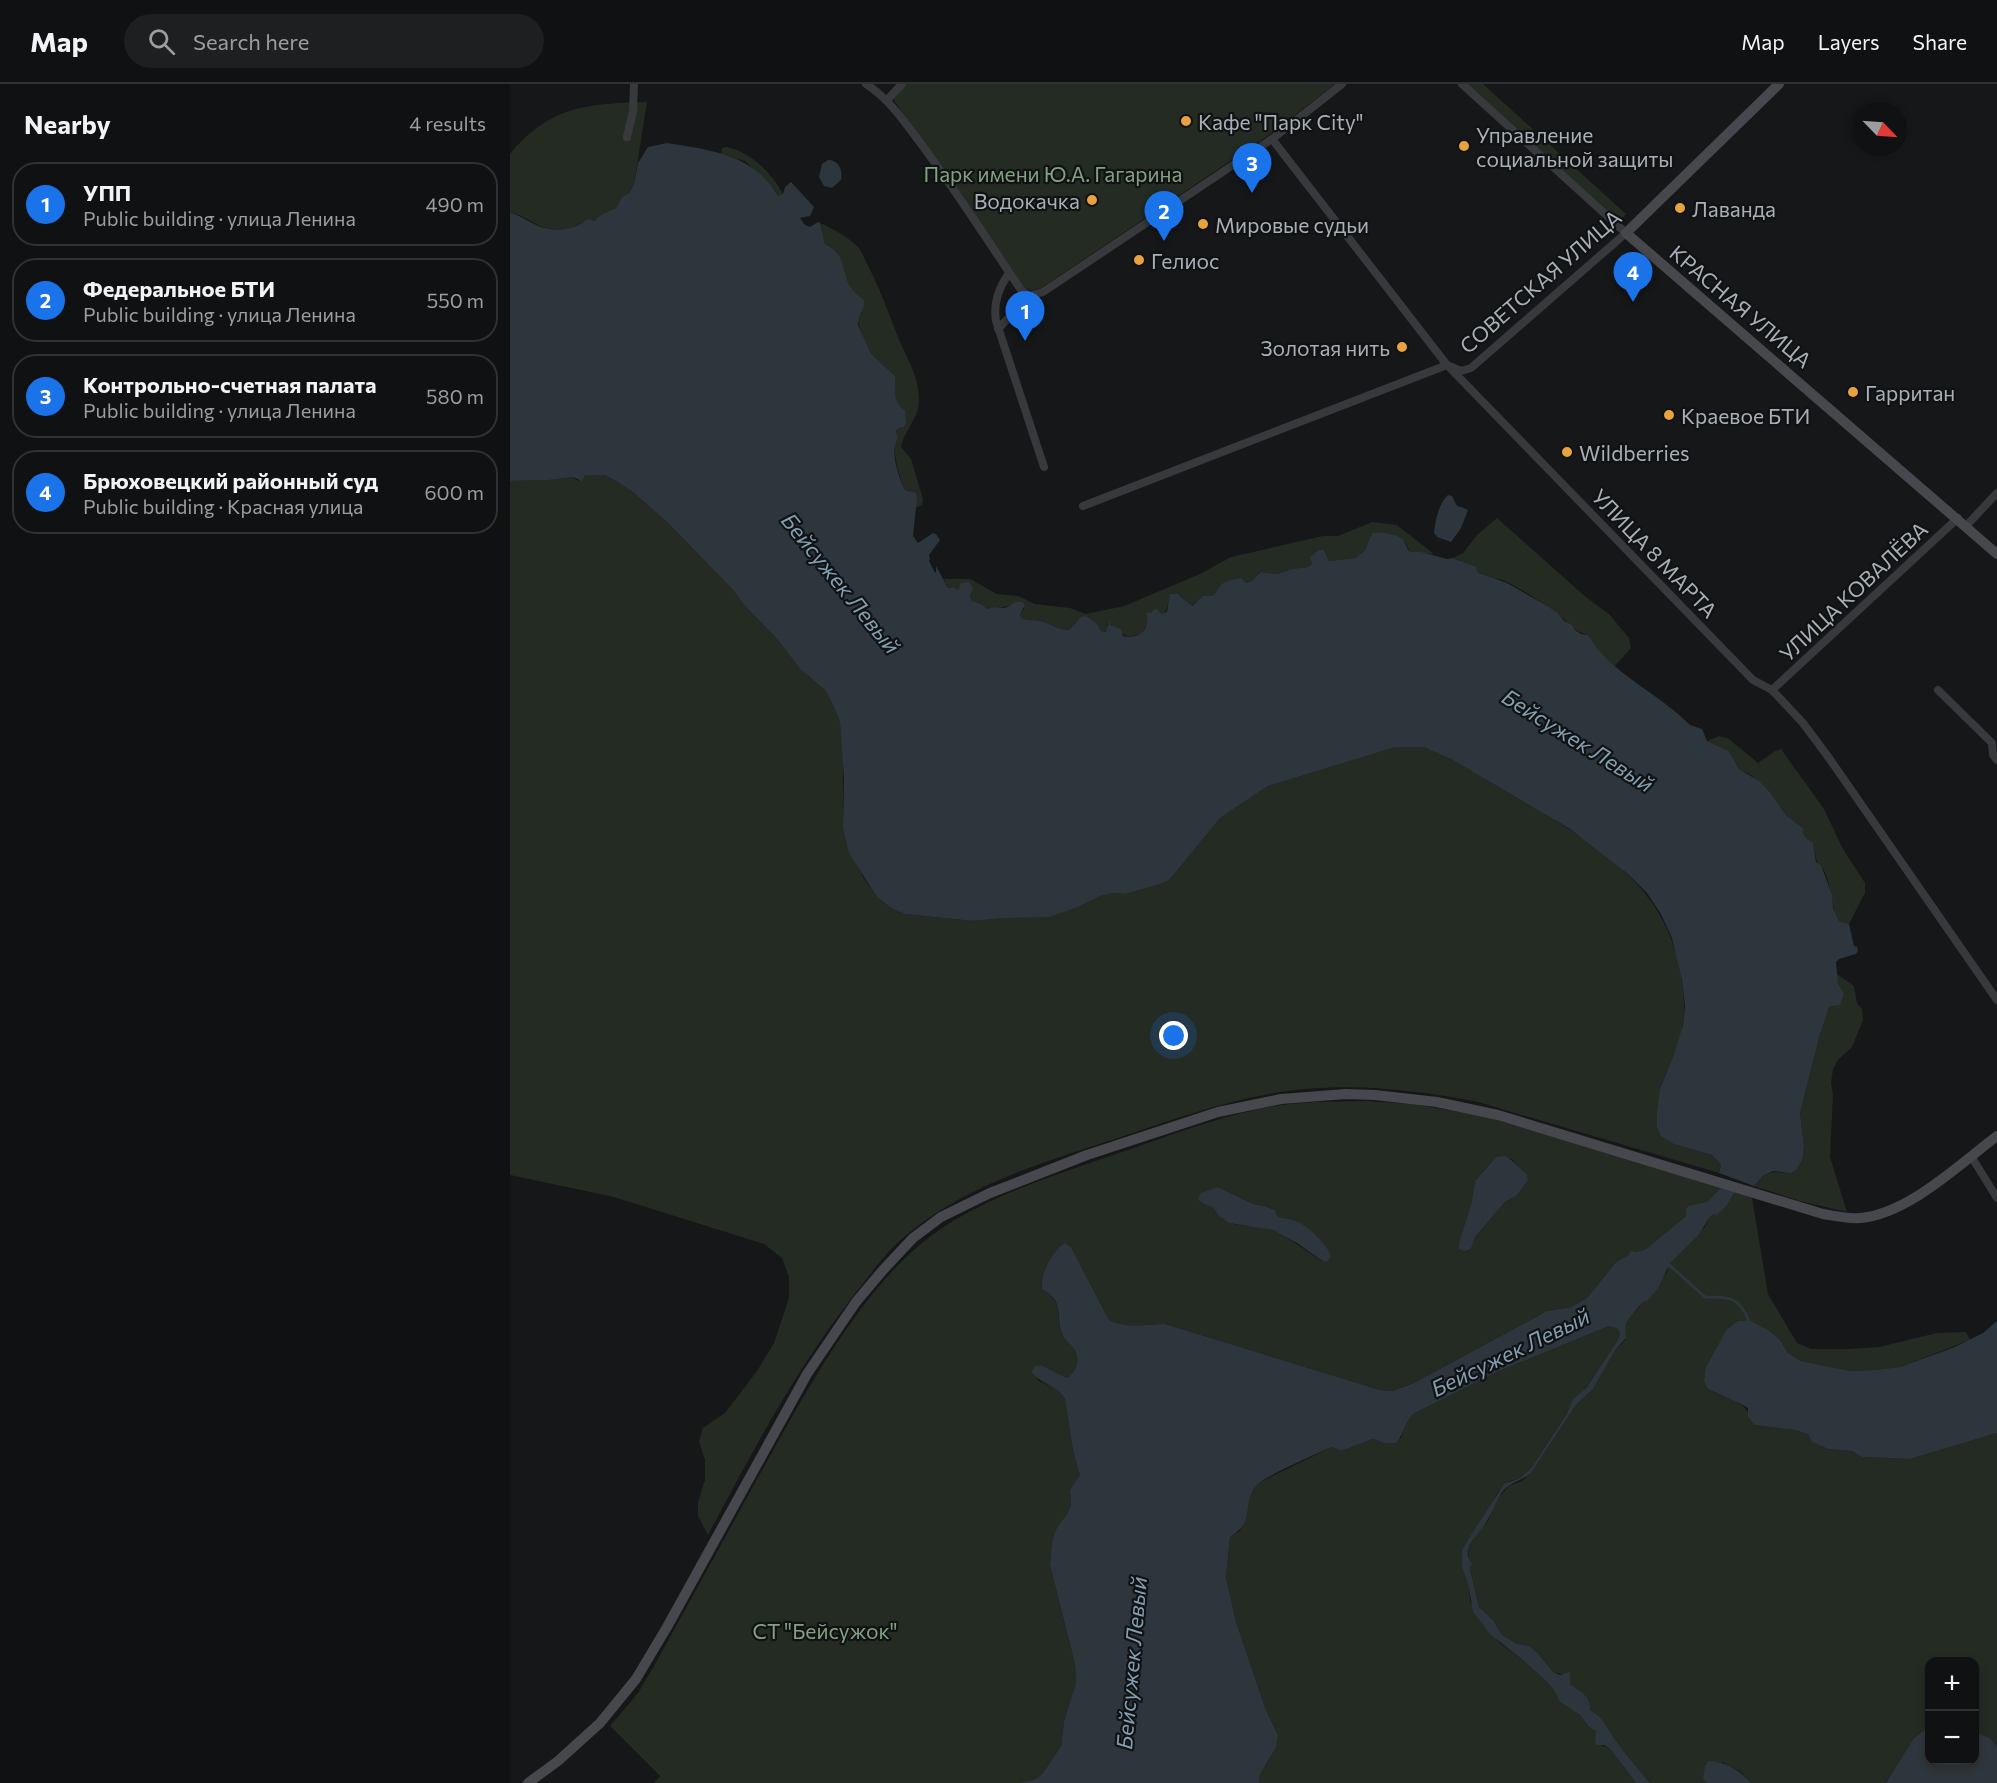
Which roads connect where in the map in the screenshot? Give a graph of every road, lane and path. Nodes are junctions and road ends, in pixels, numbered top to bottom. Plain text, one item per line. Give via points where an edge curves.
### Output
1 (634, 84) edge
2 (866, 84) edge
3 (902, 84) edge
4 (1342, 84) edge
5 (1462, 84) edge
6 (1779, 84) edge
7 (887, 100) junction
8 (627, 137) dead end
9 (1272, 139) junction
10 (1626, 233) junction
11 (1009, 273) junction
12 (1029, 296) junction
13 (998, 329) junction
14 (1447, 365) junction
15 (1044, 467) dead end
16 (1997, 493) edge
17 (1083, 506) dead end
18 (1958, 518) junction
19 (1966, 526) junction
20 (1997, 554) edge
21 (1772, 690) junction
22 (1938, 690) dead end
23 (1997, 760) edge
24 (1997, 1000) edge
25 (1997, 1136) edge
26 (1971, 1156) junction
27 (1997, 1198) edge
28 (528, 1783) edge

1 - 8 street
2 - 7 street
3 - 7 street
4 - 9 street
5 - 10 street, КРАСНАЯ УЛИЦА
6 - 10 street, СОВЕТСКАЯ УЛИЦА
7 - 11 street via 957,194
9 - 12 street via 1043,292
9 - 14 street, УЛИЦА 8 МАРТА
10 - 14 street, СОВЕТСКАЯ УЛИЦА via 1472,368 1461,371
10 - 18 street, КРАСНАЯ УЛИЦА
11 - 12 street
11 - 13 street via 995,304
12 - 13 street
13 - 15 street
14 - 17 street, СОВЕТСКАЯ УЛИЦА
14 - 21 street, УЛИЦА 8 МАРТА via 1753,680
16 - 19 street
18 - 19 street, КРАСНАЯ УЛИЦА
18 - 21 street, УЛИЦА КОВАЛЁВА
19 - 20 street, КРАСНАЯ УЛИЦА
21 - 24 street, УЛИЦА 8 МАРТА via 1829,758
22 - 23 street via 1992,743
25 - 26 street
26 - 27 street
26 - 28 street via 1892,1209 1848,1218 1766,1198 1467,1107 1346,1094 1281,1099 1218,1112 990,1192 913,1238 856,1302 807,1374 636,1679 600,1723

